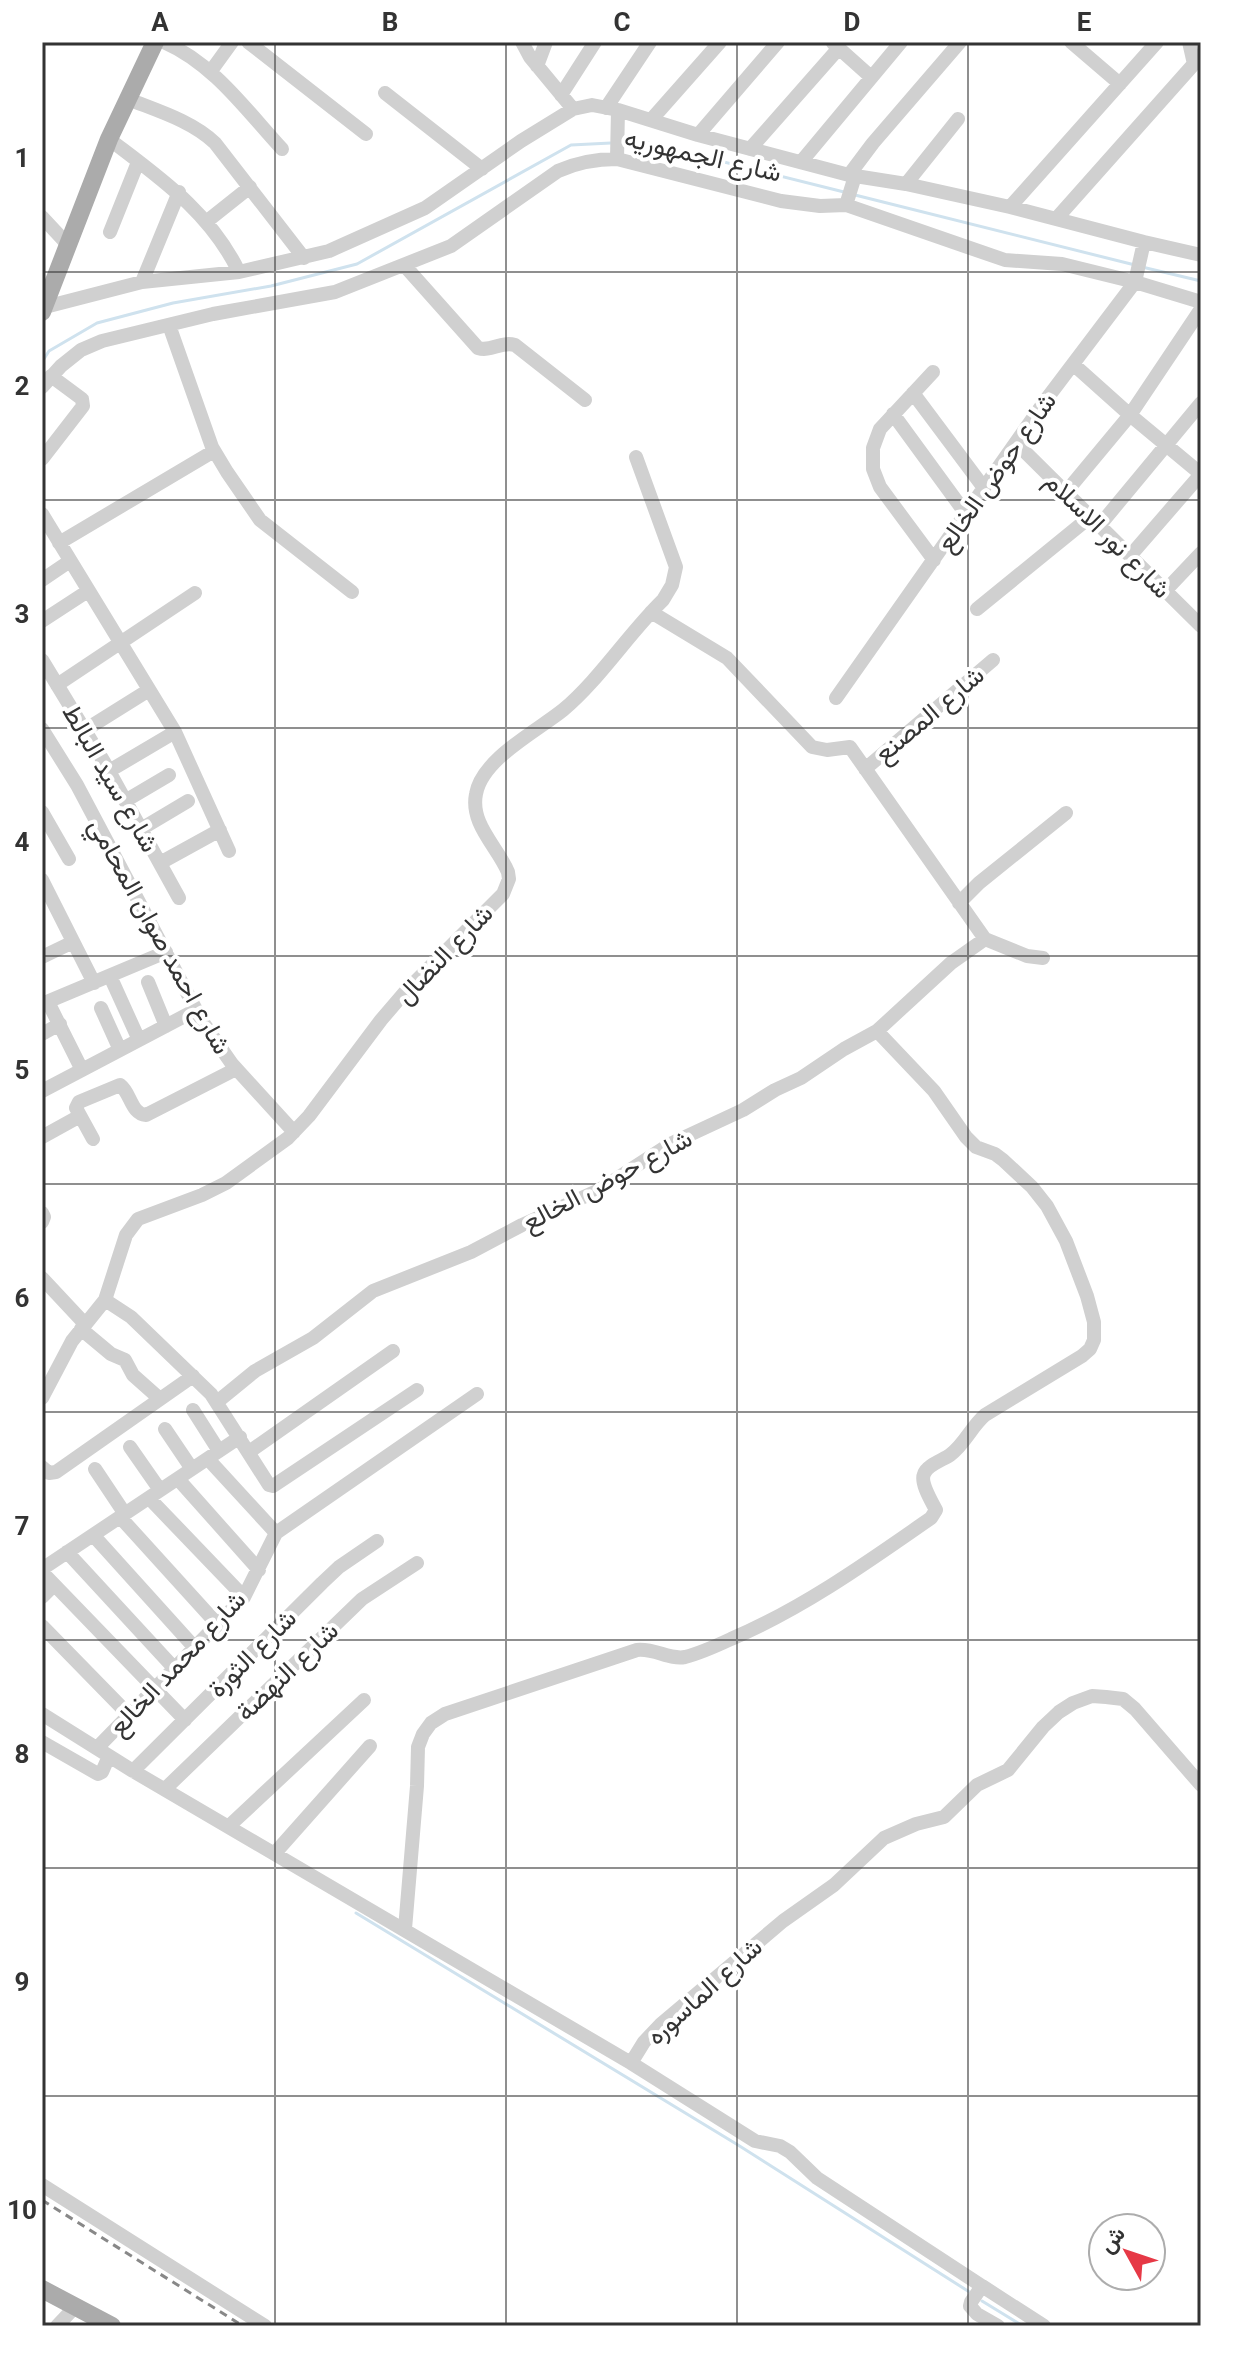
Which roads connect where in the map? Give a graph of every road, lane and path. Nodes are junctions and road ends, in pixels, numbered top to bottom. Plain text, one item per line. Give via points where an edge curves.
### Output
1 (155, 42) edge
2 (164, 42) edge
3 (232, 42) edge
4 (248, 42) edge
5 (522, 42) edge
6 (546, 42) edge
7 (595, 42) edge
8 (650, 42) edge
9 (720, 42) edge
10 (778, 42) edge
11 (901, 42) edge
12 (960, 42) edge
13 (1071, 42) edge
14 (1157, 42) edge
15 (1189, 42) edge
16 (835, 45) edge
17 (1198, 60) edge
18 (537, 66) junction
19 (211, 71) junction
20 (871, 77) junction
21 (1120, 84) junction
22 (385, 93) dead end
23 (561, 95) junction
24 (128, 99) junction
25 (573, 109) junction
26 (614, 114) junction
27 (958, 119) dead end
28 (651, 120) junction
29 (366, 134) dead end
30 (698, 135) junction
31 (109, 139) junction
32 (282, 149) dead end
33 (750, 149) junction
34 (617, 154) junction
35 (138, 162) junction
36 (801, 162) junction
37 (482, 169) junction
38 (852, 178) junction
39 (906, 184) junction
40 (250, 187) junction
41 (179, 192) junction
42 (847, 202) junction
43 (1010, 207) junction
44 (42, 217) edge
45 (1056, 219) junction
46 (206, 222) junction
47 (110, 232) dead end
48 (69, 246) junction
49 (1142, 249) junction
50 (1201, 255) edge
51 (304, 258) junction
52 (404, 265) junction
53 (239, 272) junction
54 (1136, 277) junction
55 (142, 282) junction
56 (1201, 302) edge
57 (1201, 309) edge
58 (44, 310) edge
59 (169, 325) junction
60 (1073, 364) junction
61 (933, 372) dead end
62 (47, 382) edge
63 (913, 393) junction
64 (585, 400) dead end
65 (1201, 403) edge
66 (893, 414) junction
67 (1130, 415) junction
68 (1016, 443) junction
69 (1168, 445) junction
70 (214, 451) junction
71 (636, 457) dead end
72 (42, 459) edge
73 (1201, 474) edge
74 (984, 488) junction
75 (1066, 492) junction
76 (42, 514) edge
77 (966, 514) junction
78 (1095, 521) junction
79 (59, 543) junction
80 (1201, 553) edge
81 (1130, 556) junction
82 (934, 560) junction
83 (70, 561) junction
84 (42, 580) edge
85 (88, 591) junction
86 (1165, 591) junction
87 (352, 592) dead end
88 (195, 593) dead end
89 (977, 609) dead end
90 (651, 612) junction
91 (1198, 619) edge
92 (42, 621) edge
93 (120, 643) junction
94 (42, 660) edge
95 (993, 660) dead end
96 (57, 685) junction
97 (149, 690) junction
98 (836, 698) dead end
99 (42, 729) edge
100 (85, 730) junction
101 (175, 732) junction
102 (865, 769) junction
103 (109, 771) junction
104 (169, 775) dead end
105 (125, 801) junction
106 (188, 801) dead end
107 (42, 812) edge
108 (1066, 813) dead end
109 (141, 829) junction
110 (220, 830) junction
111 (229, 851) dead end
112 (69, 859) dead end
113 (160, 863) junction
114 (42, 880) edge
115 (179, 898) dead end
116 (959, 903) junction
117 (985, 939) junction
118 (69, 944) dead end
119 (166, 952) junction
120 (42, 957) edge
121 (1043, 958) dead end
122 (110, 976) junction
123 (148, 982) dead end
124 (94, 983) junction
125 (45, 1003) edge
126 (101, 1008) dead end
127 (196, 1010) junction
128 (60, 1024) junction
129 (166, 1026) junction
130 (877, 1031) junction
131 (42, 1034) edge
132 (139, 1040) junction
133 (120, 1050) junction
134 (236, 1069) junction
135 (82, 1070) junction
136 (42, 1091) edge
137 (80, 1116) junction
138 (294, 1132) junction
139 (42, 1137) edge
140 (93, 1139) dead end
141 (42, 1213) edge
142 (42, 1222) edge
143 (45, 1286) edge
144 (105, 1300) junction
145 (83, 1326) junction
146 (393, 1351) dead end
147 (47, 1376) edge
148 (193, 1376) junction
149 (417, 1390) dead end
150 (477, 1394) dead end
151 (42, 1398) edge
152 (160, 1399) junction
153 (217, 1402) junction
154 (193, 1410) dead end
155 (165, 1429) dead end
156 (240, 1437) junction
157 (130, 1447) dead end
158 (249, 1452) junction
159 (214, 1455) junction
160 (42, 1467) edge
161 (95, 1469) dead end
162 (192, 1469) junction
163 (178, 1479) junction
164 (154, 1494) junction
165 (123, 1516) junction
166 (276, 1533) junction
167 (93, 1535) junction
168 (377, 1541) dead end
169 (67, 1552) junction
170 (417, 1563) dead end
171 (42, 1570) edge
172 (259, 1570) junction
173 (54, 1585) junction
174 (42, 1597) edge
175 (244, 1597) junction
176 (218, 1625) junction
177 (45, 1636) edge
178 (195, 1648) junction
179 (174, 1668) junction
180 (154, 1689) junction
181 (364, 1700) dead end
182 (42, 1714) edge
183 (128, 1714) junction
184 (185, 1720) junction
185 (42, 1742) edge
186 (370, 1746) dead end
187 (103, 1752) junction
188 (133, 1771) junction
189 (1201, 1785) edge
190 (165, 1789) junction
191 (229, 1826) junction
192 (275, 1853) junction
193 (405, 1929) junction
194 (631, 2063) junction
195 (42, 2185) edge
196 (982, 2286) junction
197 (42, 2289) edge
198 (75, 2307) junction
199 (105, 2325) edge
200 (57, 2326) edge
201 (265, 2326) edge
202 (998, 2326) edge
203 (1044, 2326) edge

1 - 24 main road
2 - 19 street
3 - 19 street
4 - 29 street
5 - 18 street
6 - 18 street
7 - 23 street
8 - 26 street
9 - 28 street
10 - 30 street
11 - 20 street
12 - 38 street
13 - 21 street
14 - 21 street
15 - 17 street
16 - 20 street
16 - 33 street
17 - 45 street
18 - 23 street
19 - 32 street
20 - 36 street
21 - 43 street
22 - 37 street
23 - 25 street
24 - 31 main road
24 - 40 street via 207,135
25 - 26 street, شارع الجمهوريه via 592,105
25 - 37 street, شارع الجمهوريه
26 - 28 street, شارع الجمهوريه
26 - 34 street
27 - 39 street
28 - 30 street, شارع الجمهوريه
30 - 33 street, شارع الجمهوريه
31 - 35 street
31 - 48 main road
33 - 36 street, شارع الجمهوريه
34 - 42 street, شارع الجمهوريه via 781,201 820,206
34 - 52 street, شارع الجمهوريه via 558,171 451,246
35 - 41 street
35 - 47 street
36 - 38 street, شارع الجمهوريه
37 - 51 street, شارع الجمهوريه via 425,208
38 - 39 street, شارع الجمهوريه
38 - 42 street
39 - 43 street, شارع الجمهوريه
40 - 46 street
40 - 51 street
41 - 46 street
41 - 55 street
42 - 54 street, شارع الجمهوريه via 1013,262
43 - 45 street, شارع الجمهوريه
44 - 48 street
45 - 49 street, شارع الجمهوريه
46 - 53 street
48 - 58 main road
49 - 50 street, شارع الجمهوريه
49 - 54 street, شارع حوض الخالع
51 - 53 street, شارع الجمهوريه
52 - 59 street, شارع الجمهوريه via 335,292
52 - 64 street via 478,348 515,345
53 - 55 street, شارع الجمهوريه
54 - 56 street, شارع الجمهوريه
54 - 60 street, شارع حوض الخالع
55 - 58 street, شارع الجمهوريه
57 - 67 street
59 - 62 street, شارع الجمهوريه via 81,350
59 - 70 street
60 - 67 street
60 - 68 street, شارع حوض الخالع
61 - 63 street
62 - 72 street via 82,399 83,406
63 - 66 street
63 - 74 street
65 - 69 street
66 - 77 street
66 - 82 street via 873,448 873,469 880,487
67 - 69 street
67 - 75 street
68 - 74 street, شارع حوض الخالع
68 - 75 street, شارع نور الاسلام
69 - 73 street
69 - 78 street
70 - 79 street
70 - 87 street via 260,520
71 - 90 street, شارع النضال via 676,567 672,585
73 - 81 street
74 - 77 street, شارع حوض الخالع
75 - 78 street, شارع نور الاسلام
76 - 79 street
77 - 82 street, شارع حوض الخالع
78 - 81 street, شارع نور الاسلام
78 - 89 street
79 - 83 street
80 - 86 street
81 - 86 street, شارع نور الاسلام
82 - 98 street, شارع حوض الخالع
83 - 84 street
83 - 85 street
85 - 92 street
85 - 93 street
86 - 91 street, شارع نور الاسلام
88 - 93 street
90 - 102 street via 727,658 812,747 850,747
90 - 138 street, شارع النضال via 565,709 485,772 475,806 508,872 507,887 397,1001
93 - 96 street
93 - 97 street
94 - 96 street, شارع سيد البالط
95 - 102 street, شارع المصنع
96 - 100 street, شارع سيد البالط
97 - 100 street
97 - 101 street
99 - 119 street, شارع احمد صوان المحامي
100 - 103 street, شارع سيد البالط
101 - 103 street
101 - 110 street
102 - 116 street
103 - 105 street, شارع سيد البالط
104 - 105 street
105 - 109 street, شارع سيد البالط
106 - 109 street
107 - 112 street
108 - 116 street
109 - 113 street, شارع سيد البالط
110 - 111 street
110 - 113 street
113 - 115 street, شارع سيد البالط
114 - 124 street
116 - 117 street
117 - 121 street
117 - 130 street, شارع حوض الخالع
118 - 120 street
119 - 122 street
119 - 127 street, شارع احمد صوان المحامي
122 - 124 street
122 - 132 street
123 - 129 street
124 - 125 street
125 - 128 street
126 - 133 street
127 - 129 street
127 - 134 street, شارع احمد صوان المحامي
128 - 131 street
128 - 135 street
129 - 132 street
130 - 153 street, شارع حوض الخالع via 751,1106 670,1144 599,1190 471,1252 373,1291
130 - 193 street via 934,1091 966,1137 1003,1160 1047,1206 1087,1296 1094,1322 1090,1349 985,1415 953,1453 925,1471 924,1483 936,1510 931,1518 769,1623 685,1657 637,1650 431,1723 418,1747
132 - 133 street
133 - 135 street
134 - 137 street via 143,1115 118,1085 79,1102
134 - 138 street, شارع احمد صوان المحامي
135 - 136 street
137 - 139 street
137 - 140 street
138 - 144 street, شارع النضال via 226,1183 138,1219 126,1235
141 - 142 street
143 - 145 street
144 - 145 street, شارع النضال
144 - 148 street via 131,1317
145 - 147 street, شارع النضال
145 - 152 street via 111,1354 125,1360 133,1375
146 - 158 street
147 - 151 street, شارع النضال
148 - 152 street
148 - 153 street
149 - 158 street via 274,1486
150 - 166 street
152 - 160 street via 56,1472
153 - 156 street
154 - 159 street
155 - 162 street
156 - 158 street
156 - 159 street
157 - 164 street
159 - 162 street
159 - 166 street
161 - 165 street
162 - 163 street
163 - 164 street
163 - 172 street
164 - 165 street
164 - 175 street
165 - 167 street
165 - 176 street
166 - 172 street, شارع محمد الخالع
167 - 169 street
167 - 178 street
168 - 184 street, شارع الثورة via 339,1567
169 - 171 street
169 - 179 street
170 - 190 street, شارع النهضة via 362,1599
171 - 173 street
172 - 175 street, شارع محمد الخالع
173 - 174 street
173 - 180 street
175 - 176 street, شارع محمد الخالع
176 - 178 street, شارع محمد الخالع
177 - 183 street
178 - 179 street, شارع محمد الخالع
179 - 180 street, شارع محمد الخالع
180 - 183 street, شارع محمد الخالع
180 - 184 street
181 - 191 street
182 - 187 street, شارع الماسوره
183 - 187 street, شارع محمد الخالع
184 - 188 street, شارع الثورة
185 - 187 street via 98,1774 104,1768
186 - 192 street
187 - 188 street, شارع الماسوره
188 - 190 street, شارع الماسوره
189 - 194 street, شارع الماسوره via 1123,1699 1092,1696 1073,1703 1043,1727 1008,1770 977,1785 949,1814 884,1838 834,1885 661,2024
190 - 191 street, شارع الماسوره
191 - 192 street, شارع الماسوره
192 - 193 street, شارع الماسوره
193 - 194 street, شارع الماسوره
194 - 196 street via 755,2141 790,2152 817,2178
195 - 201 street
196 - 202 street via 970,2306
196 - 203 street
197 - 198 main road
198 - 199 main road
198 - 200 street

